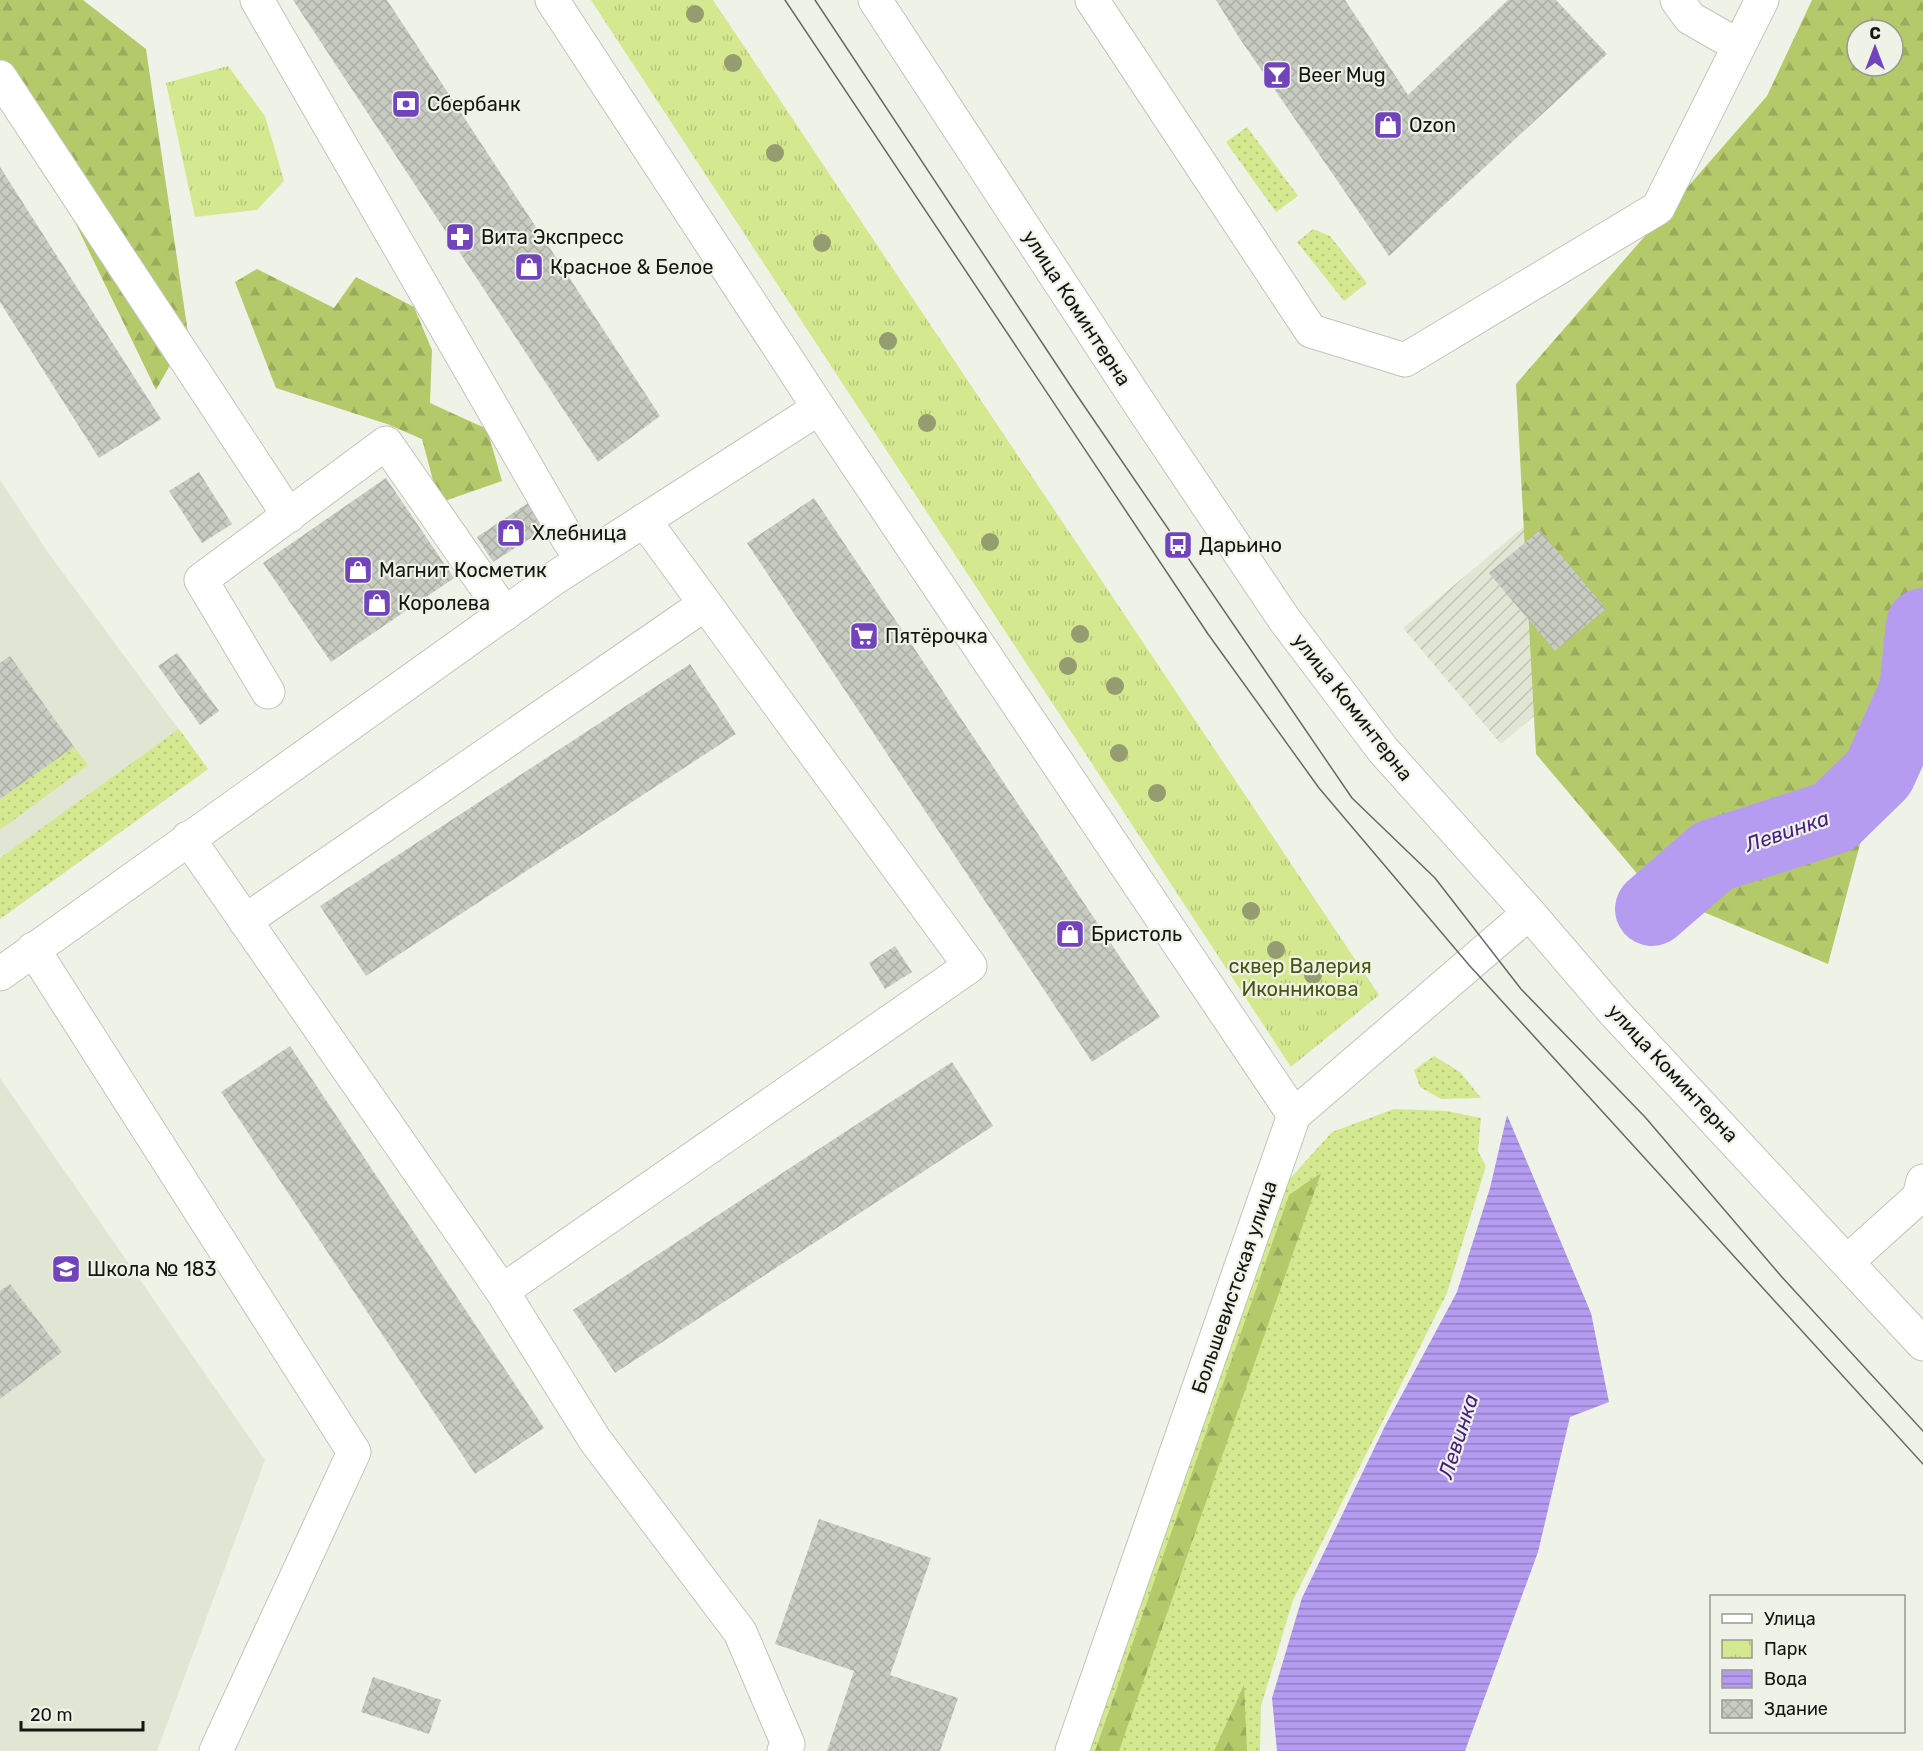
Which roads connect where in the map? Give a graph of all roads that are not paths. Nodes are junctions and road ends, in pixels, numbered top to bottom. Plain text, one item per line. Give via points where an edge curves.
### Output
1 (257, 0) edge
2 (552, 0) edge
3 (875, 0) edge
4 (1092, 0) edge
5 (1677, 0) edge
6 (1762, 0) edge
7 (1740, 45) junction
8 (0, 77) edge
9 (819, 408) junction
10 (289, 516) junction
11 (644, 520) junction
12 (582, 560) junction
13 (705, 604) junction
14 (505, 614) junction
15 (268, 692) dead end
16 (189, 838) junction
17 (1529, 913) junction
18 (246, 921) junction
19 (33, 949) junction
20 (0, 974) edge
21 (1294, 1115) junction
22 (1922, 1193) edge
23 (1848, 1261) junction
24 (502, 1291) junction
25 (1923, 1344) edge
26 (216, 1751) edge
27 (784, 1751) edge
28 (1072, 1751) edge

1 - 12 street
2 - 9 street
3 - 17 street, улица Коминтерна via 1284,619 1383,750
4 - 7 street via 1311,331 1404,360 1658,208
5 - 7 street via 1690,18
6 - 7 street
8 - 10 street
9 - 11 street
9 - 21 street
10 - 14 street via 386,443
10 - 15 street via 201,580
11 - 12 street
11 - 13 street
12 - 14 street
13 - 18 street
13 - 24 street via 970,966
14 - 16 street
16 - 18 street
16 - 19 street
17 - 21 street
17 - 23 street, улица Коминтерна via 1613,1011
18 - 24 street
19 - 20 street
19 - 26 street via 354,1452
21 - 28 street, Большевистская улица
22 - 23 street
23 - 25 street, улица Коминтерна
24 - 27 street via 595,1440 740,1632 788,1743

